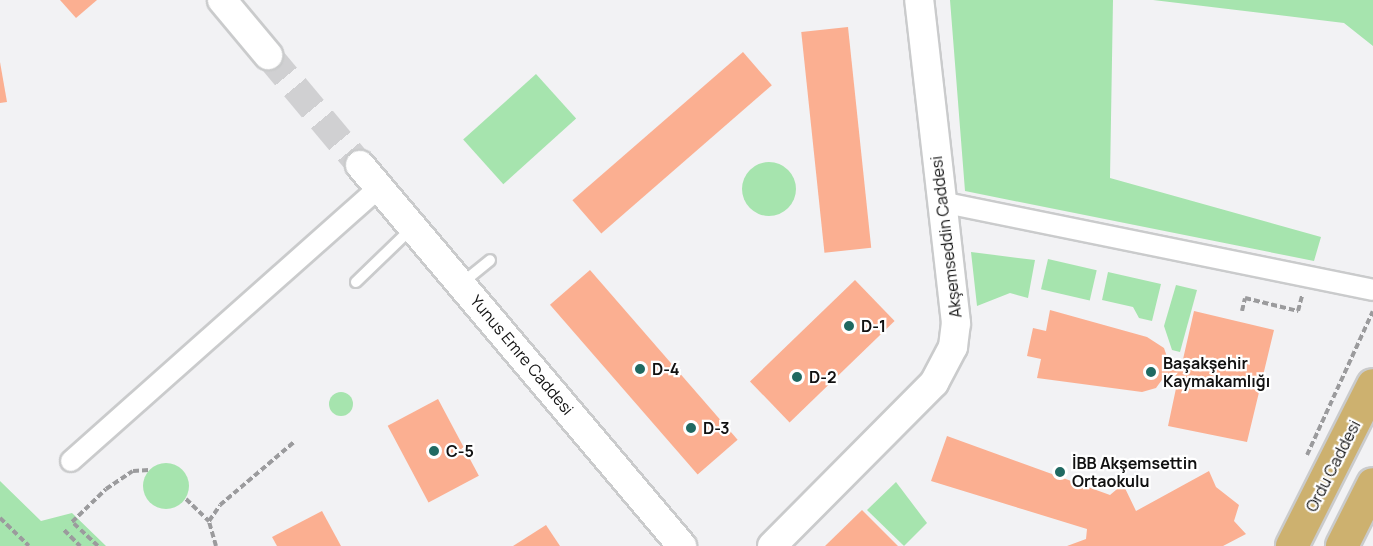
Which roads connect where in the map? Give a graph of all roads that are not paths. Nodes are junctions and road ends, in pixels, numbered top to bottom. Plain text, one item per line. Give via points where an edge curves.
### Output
1 (222, 0) edge
2 (919, 0) edge
3 (268, 55) tunnel mouth
4 (360, 165) tunnel mouth
5 (378, 188) junction
6 (941, 202) junction
7 (413, 228) junction
8 (490, 260) dead end
9 (356, 282) dead end
10 (462, 284) junction
11 (1373, 290) edge
12 (1373, 385) edge
13 (71, 461) dead end
14 (1373, 484) edge
15 (682, 546) edge
16 (772, 546) edge
17 (1292, 546) edge
18 (1342, 546) edge

1 - 3 street
2 - 6 street, Akşemseddin Caddesi
4 - 5 street, Yunus Emre Caddesi
5 - 7 street, Yunus Emre Caddesi
5 - 13 street
6 - 11 street
6 - 16 street, Akşemseddin Caddesi via 956,323 946,368
7 - 9 lane
7 - 10 street, Yunus Emre Caddesi
8 - 10 lane
10 - 15 street, Yunus Emre Caddesi
12 - 17 main road, Ordu Caddesi
14 - 18 main road

